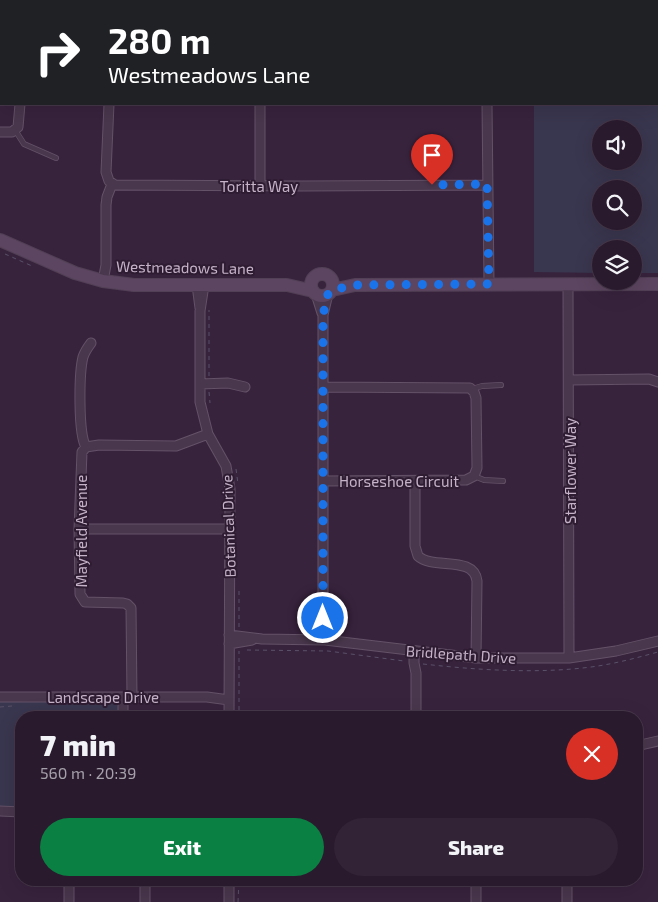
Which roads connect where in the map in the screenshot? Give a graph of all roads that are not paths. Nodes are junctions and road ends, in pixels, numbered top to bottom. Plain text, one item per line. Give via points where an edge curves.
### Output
1 (20, 105) edge
2 (108, 105) edge
3 (260, 105) edge
4 (487, 105) edge
5 (15, 130) junction
6 (0, 132) edge
7 (56, 158) dead end
8 (112, 184) junction
9 (487, 184) junction
10 (260, 186) junction
11 (0, 240) edge
12 (103, 281) junction
13 (489, 284) junction
14 (568, 284) junction
15 (658, 284) edge
16 (200, 285) junction
17 (322, 287) junction
18 (91, 343) dead end
19 (569, 380) junction
20 (658, 382) edge
21 (200, 384) junction
22 (501, 385) dead end
23 (323, 386) junction
24 (245, 387) dead end
25 (472, 390) junction
26 (208, 434) junction
27 (86, 447) junction
28 (474, 476) junction
29 (323, 481) junction
30 (415, 481) junction
31 (503, 481) dead end
32 (79, 529) junction
33 (230, 530) junction
34 (229, 639) junction
35 (322, 640) junction
36 (658, 641) edge
37 (417, 652) junction
38 (476, 658) junction
39 (569, 658) junction
40 (0, 697) edge
41 (128, 697) junction
42 (229, 697) junction
43 (125, 711) edge
44 (229, 711) edge
45 (416, 711) edge
46 (658, 743) edge
47 (643, 745) edge
48 (0, 812) edge
49 (15, 812) edge
50 (69, 886) edge
51 (145, 886) edge
52 (229, 886) edge
53 (476, 886) edge
54 (567, 886) edge
55 (69, 902) edge
56 (145, 902) edge
57 (229, 902) edge
58 (476, 902) edge
59 (567, 902) edge

1 - 5 street
2 - 8 street via 106,172
3 - 10 street
4 - 9 street
5 - 6 street
5 - 7 lane via 24,144
8 - 10 street, Toritta Way
8 - 12 street via 106,197
9 - 10 street, Toritta Way
9 - 13 street
11 - 12 street, Westmeadows Lane via 75,273
12 - 16 street, Westmeadows Lane
13 - 14 street, Westmeadows Lane
13 - 17 street, Westmeadows Lane
14 - 15 street, Westmeadows Lane
14 - 19 street, Starflower Way
16 - 17 street, Westmeadows Lane
16 - 21 street, Botanical Drive
17 - 23 street
18 - 27 street via 84,356 82,370 81,432
19 - 20 street via 649,379
19 - 39 street, Starflower Way
21 - 24 street via 228,383
21 - 26 street, Botanical Drive via 200,402
22 - 25 lane
23 - 25 street via 464,387
23 - 29 street
25 - 28 street, Horseshoe Circuit via 476,398 477,468
26 - 27 street via 176,446
26 - 33 street, Botanical Drive via 229,477
27 - 32 street, Mayfield Avenue via 81,457
28 - 30 street, Horseshoe Circuit via 466,480
28 - 31 lane, Horseshoe Circuit
29 - 30 street, Horseshoe Circuit
29 - 35 street
30 - 38 street via 415,546 418,556 426,561 466,567 475,574
32 - 33 street
32 - 41 street, Mayfield Avenue via 80,597 85,602 123,603 131,608
33 - 34 street, Botanical Drive
34 - 35 street, Bridlepath Drive
34 - 42 street, Botanical Drive
35 - 37 street, Bridlepath Drive
36 - 39 street, Bridlepath Drive
37 - 38 street, Bridlepath Drive
37 - 45 street
38 - 39 street, Bridlepath Drive
40 - 41 street, Landscape Drive
41 - 42 street, Landscape Drive
41 - 43 street
42 - 44 street, Botanical Drive
46 - 47 street
48 - 49 street
50 - 55 street
51 - 56 street
52 - 57 street
53 - 58 street
54 - 59 street

